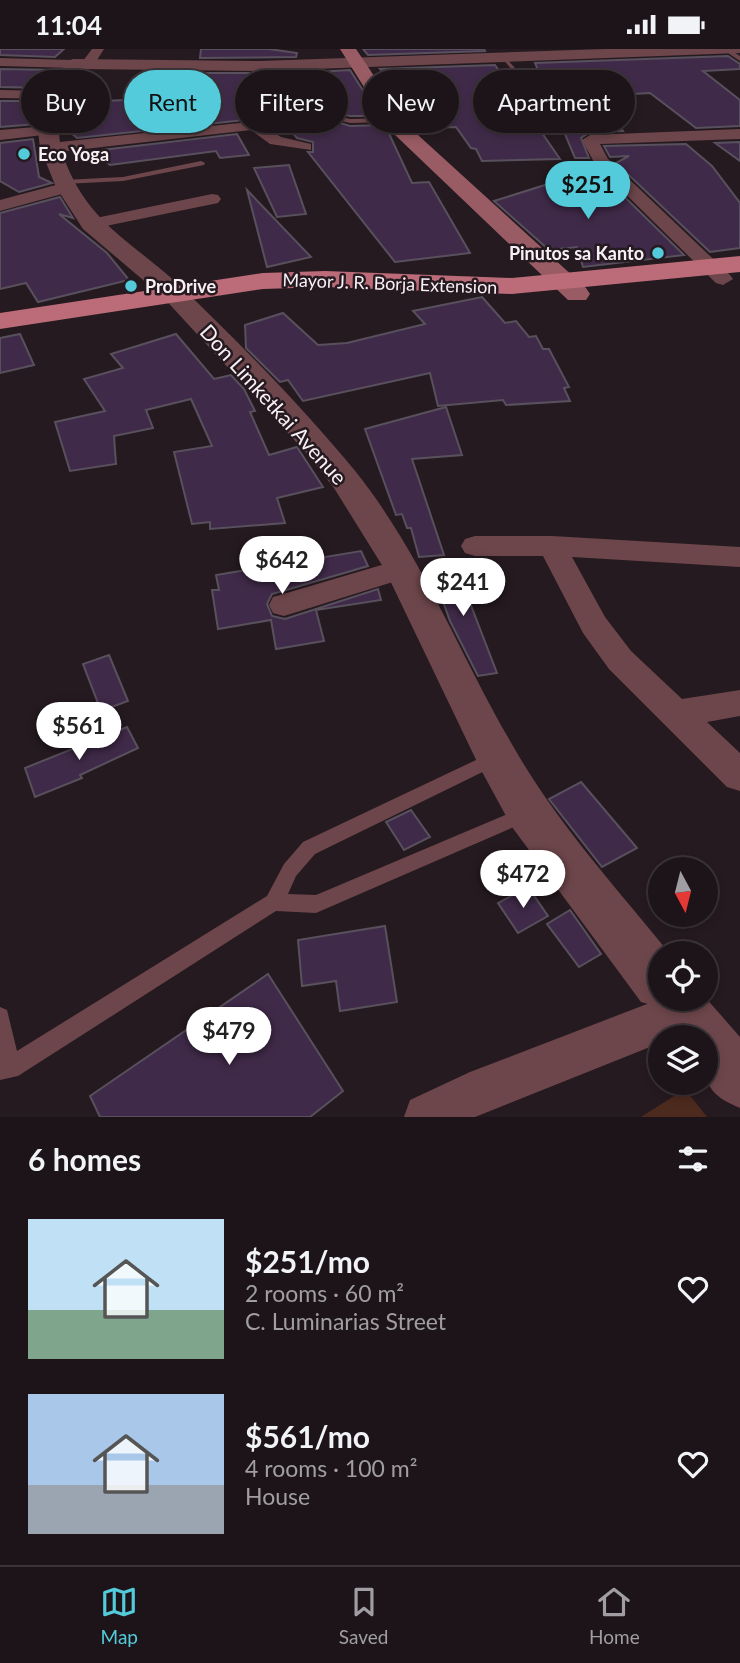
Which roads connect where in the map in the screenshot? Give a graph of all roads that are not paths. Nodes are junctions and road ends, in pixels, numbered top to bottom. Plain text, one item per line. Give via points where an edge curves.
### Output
1 (98, 49) edge
2 (737, 49) edge
3 (725, 50) edge
4 (511, 55) edge
5 (354, 56) edge
6 (740, 59) edge
7 (0, 62) edge
8 (80, 64) junction
9 (188, 66) junction
10 (260, 66) junction
11 (75, 70) edge
12 (190, 70) edge
13 (259, 70) edge
14 (521, 70) edge
15 (0, 93) edge
16 (21, 94) edge
17 (235, 126) edge
18 (49, 133) edge
19 (264, 133) edge
20 (406, 133) edge
21 (740, 134) edge
22 (0, 135) edge
23 (48, 140) junction
24 (305, 147) dead end
25 (201, 163) dead end
26 (65, 184) junction
27 (212, 199) dead end
28 (0, 206) edge
29 (91, 225) junction
30 (728, 272) edge
31 (571, 289) junction
32 (177, 297) junction
33 (0, 321) edge
34 (0, 334) edge
35 (475, 546) dead end
36 (552, 546) junction
37 (740, 557) edge
38 (402, 569) junction
39 (284, 605) dead end
40 (740, 703) edge
41 (676, 714) junction
42 (496, 757) junction
43 (740, 776) edge
44 (528, 813) junction
45 (274, 902) junction
46 (685, 1014) edge
47 (0, 1017) edge
48 (5, 1069) edge
49 (740, 1080) edge
50 (427, 1117) edge

1 - 8 street
2 - 3 street
3 - 4 street
3 - 6 lane
4 - 5 street
4 - 14 lane
5 - 10 street
7 - 8 street
8 - 9 street
8 - 11 street
9 - 10 street
9 - 12 street
10 - 13 street
15 - 16 street
17 - 23 street
18 - 23 street
19 - 24 street via 276,141
20 - 31 main road
21 - 30 street via 590,140 601,161
22 - 23 street
23 - 26 street, Don Limketkai Avenue
25 - 26 lane via 123,179
26 - 28 street
26 - 29 street, Don Limketkai Avenue
27 - 29 street
29 - 32 street, Don Limketkai Avenue
30 - 31 main road, Mayor J. R. Borja Extension
31 - 32 main road, Mayor J. R. Borja Extension via 471,299 325,291
32 - 33 main road, Mayor J. R. Borja Extension
32 - 34 main road, Mayor J. R. Borja Extension via 70,325
32 - 38 street, Don Limketkai Avenue via 320,448
35 - 36 street
36 - 37 street
36 - 41 street via 594,625 620,660
38 - 39 street
38 - 42 street, Don Limketkai Avenue
40 - 41 street
41 - 43 street
42 - 44 street, Don Limketkai Avenue
42 - 45 lane via 309,848 290,870
44 - 45 lane via 316,904
44 - 46 street, Don Limketkai Avenue
45 - 48 lane
46 - 49 street, Don Limketkai Avenue
46 - 50 street via 470,1095
47 - 48 lane

